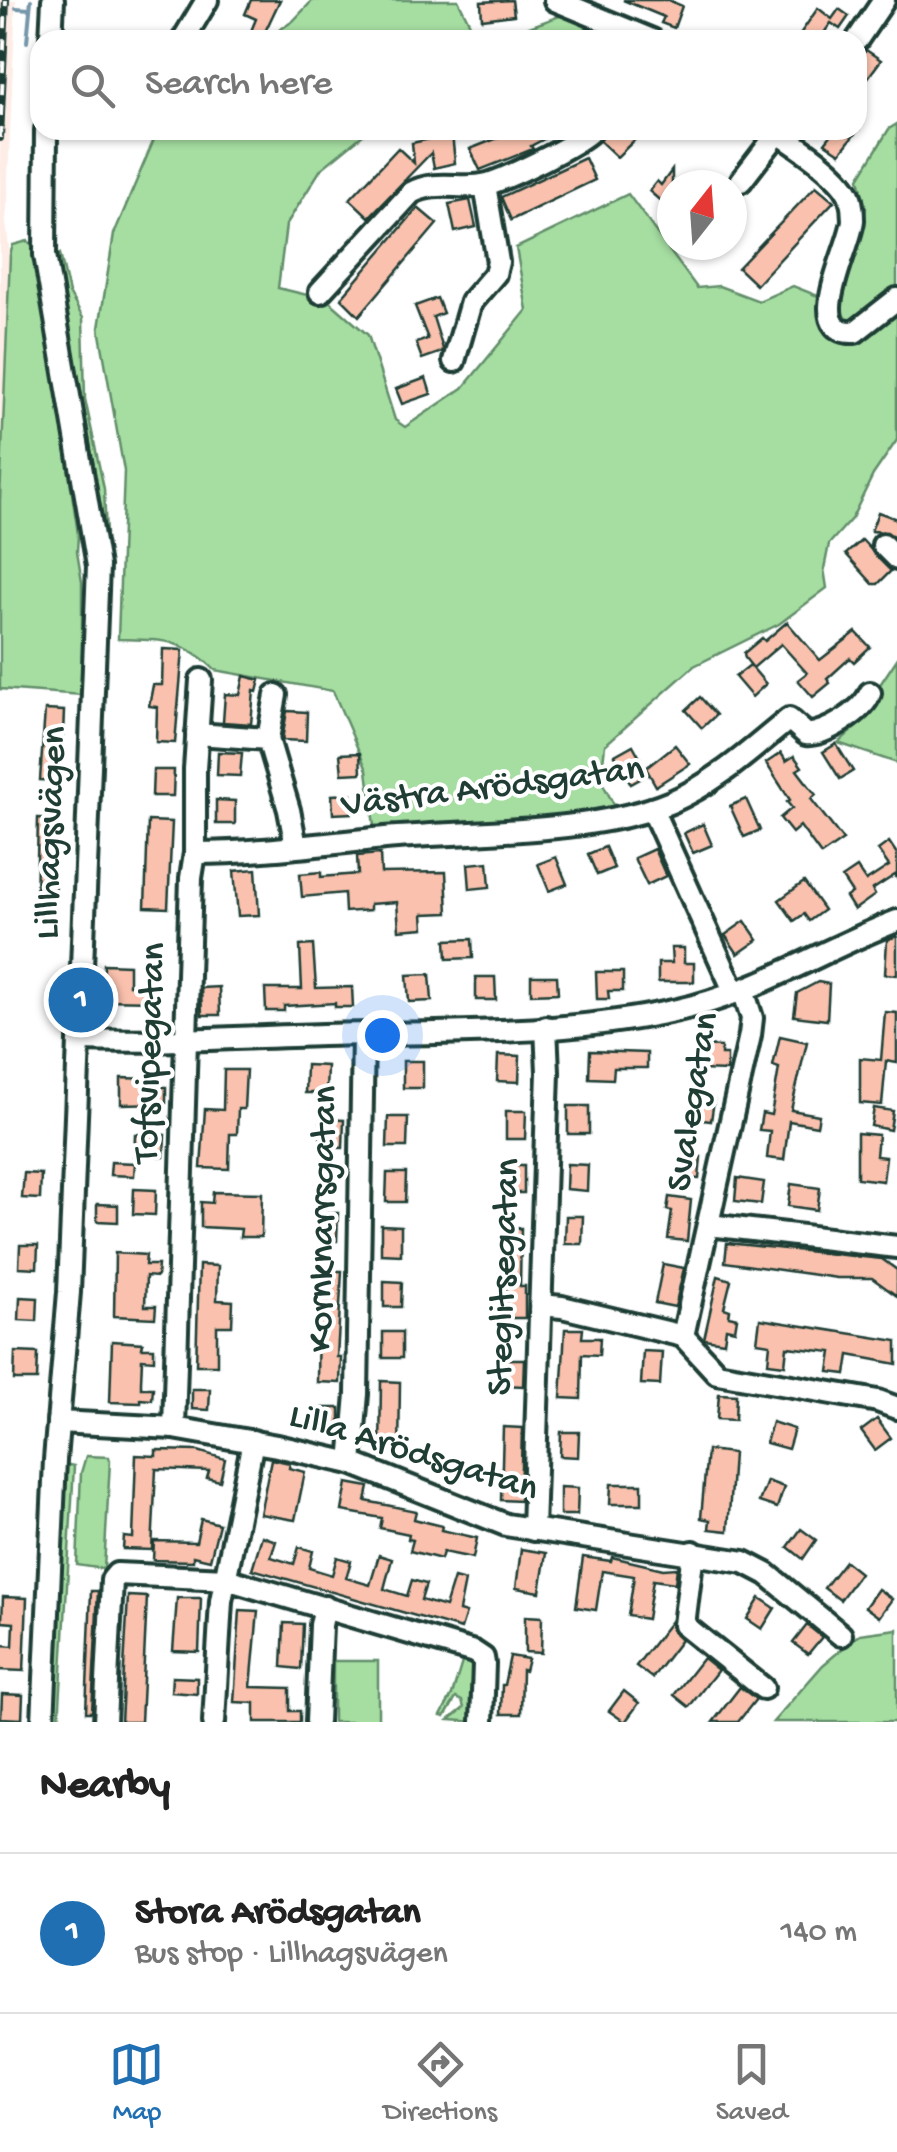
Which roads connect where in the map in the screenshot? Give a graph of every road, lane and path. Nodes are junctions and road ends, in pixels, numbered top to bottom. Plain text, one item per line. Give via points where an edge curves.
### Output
1 (53, 0) edge
2 (207, 0) edge
3 (555, 0) edge
4 (884, 0) edge
5 (52, 30) edge
6 (189, 30) edge
7 (628, 30) edge
8 (863, 30) edge
9 (46, 140) edge
10 (576, 140) edge
11 (770, 140) edge
12 (787, 140) edge
13 (747, 174) edge
14 (485, 185) junction
15 (320, 292) dead end
16 (897, 300) edge
17 (454, 361) dead end
18 (201, 680) dead end
19 (870, 692) dead end
20 (276, 696) dead end
21 (197, 734) junction
22 (268, 739) junction
23 (652, 809) junction
24 (296, 846) junction
25 (195, 852) junction
26 (897, 920) edge
27 (739, 992) junction
28 (546, 1027) junction
29 (363, 1035) junction
30 (80, 1040) junction
31 (188, 1041) junction
32 (709, 1225) junction
33 (897, 1247) edge
34 (541, 1306) junction
35 (684, 1336) junction
36 (897, 1408) edge
37 (58, 1422) junction
38 (174, 1428) junction
39 (253, 1442) junction
40 (351, 1463) junction
41 (533, 1530) junction
42 (693, 1552) junction
43 (226, 1579) junction
44 (325, 1607) junction
45 (841, 1635) dead end
46 (763, 1688) dead end
47 (43, 1722) edge
48 (105, 1722) edge
49 (214, 1722) edge
50 (317, 1722) edge
51 (482, 1722) edge

1 - 5 street
2 - 6 street
3 - 7 street
4 - 8 street
9 - 30 street, Lillhagsvägen via 45,255 98,566
10 - 14 street
11 - 13 street
12 - 16 street via 839,179 851,200 852,225 828,306 833,325 855,332
14 - 15 street via 426,186 411,193
14 - 17 street via 498,262 471,302
18 - 21 street, Tofsvipegatan
19 - 23 street, Västra Arödsgatan via 864,704 817,734 806,734 789,719 725,771
20 - 22 street
21 - 22 street
21 - 25 street, Tofsvipegatan
22 - 24 street
23 - 24 street, Västra Arödsgatan via 551,826
23 - 27 street, Svalegatan
24 - 25 street, Västra Arödsgatan
25 - 31 street, Tofsvipegatan
26 - 27 street
27 - 28 street via 626,1019
27 - 32 street, Svalegatan via 750,1008 751,1028
28 - 29 street
28 - 34 street, Steglitsegatan
29 - 31 street
29 - 40 street, Kornknarrsgatan
30 - 31 street
30 - 37 street, Lillhagsvägen
31 - 38 street, Tofsvipegatan
32 - 33 street, Svalegatan
32 - 35 street, Svalegatan
34 - 35 street
34 - 41 street, Steglitsegatan
35 - 36 street via 717,1373
37 - 38 street, Lilla Arödsgatan
37 - 47 street, Lillhagsvägen
38 - 39 street, Lilla Arödsgatan
39 - 40 street, Lilla Arödsgatan
39 - 43 street
40 - 41 street, Lilla Arödsgatan via 441,1502
41 - 42 street, Lilla Arödsgatan
42 - 45 street, Lilla Arödsgatan via 767,1574
42 - 46 street via 684,1625
43 - 44 street
43 - 48 street via 113,1576
43 - 49 street
44 - 50 street
44 - 51 street via 480,1655

